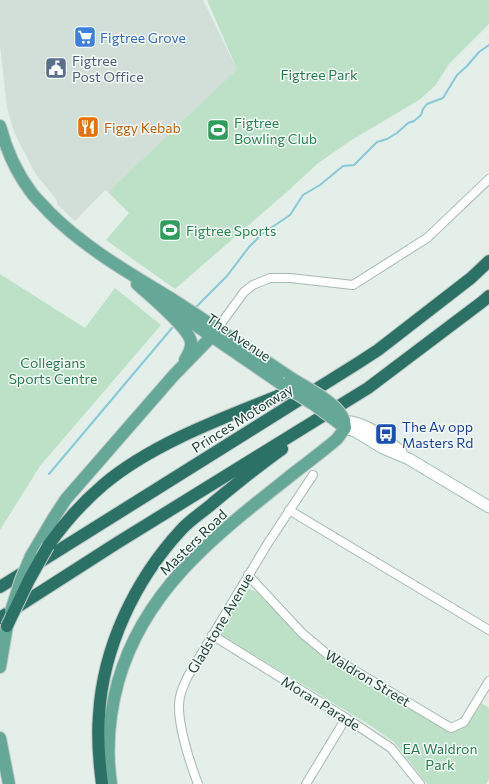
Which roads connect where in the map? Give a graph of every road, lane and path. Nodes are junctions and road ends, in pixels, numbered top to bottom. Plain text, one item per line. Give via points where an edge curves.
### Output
1 (0, 126) edge
2 (489, 179) edge
3 (489, 261) edge
4 (119, 267) junction
5 (489, 296) edge
6 (215, 333) junction
7 (358, 363) junction
8 (174, 375) junction
9 (368, 388) junction
10 (344, 423) junction
11 (313, 475) dead end
12 (489, 507) edge
13 (289, 510) junction
14 (248, 576) junction
15 (0, 587) edge
16 (4, 622) edge
17 (489, 630) edge
18 (212, 635) junction
19 (0, 667) edge
20 (489, 681) edge
21 (346, 718) junction
22 (0, 738) edge
23 (9, 784) edge
24 (102, 784) edge
25 (111, 784) edge
26 (198, 784) edge
27 (306, 784) edge
28 (420, 784) edge

1 - 4 main road, The Avenue via 13,162 31,192 68,229
2 - 6 street via 427,238 352,285 270,278 244,292
3 - 7 highway, Princes Motorway via 471,278
4 - 6 main road, The Avenue via 149,292
4 - 8 main road via 177,322 190,338 190,352
5 - 9 highway
6 - 8 main road
6 - 10 main road, The Avenue, bridge via 286,380 335,406
7 - 15 highway, Princes Motorway
7 - 16 highway, bridge via 186,435 122,471 99,489 61,527
8 - 16 main road, bridge via 66,499 52,519 31,556
9 - 16 highway via 144,526
9 - 24 highway via 262,463 182,529 158,558 130,603 110,655 99,714
10 - 12 main road via 383,448 409,459
10 - 25 main road, Masters Road via 340,436 204,548 176,576 159,598 125,660 113,701 109,747
11 - 13 street, Gladstone Avenue
13 - 14 street, Gladstone Avenue
13 - 17 street
14 - 18 street, Gladstone Avenue
14 - 20 street, Waldron Street via 302,634 327,654 451,728 464,722
16 - 19 main road
18 - 21 street, Moran Parade
18 - 26 street, Gladstone Avenue via 188,676 180,698 181,723
21 - 27 street
21 - 28 street, Moran Parade via 391,748
22 - 23 main road

